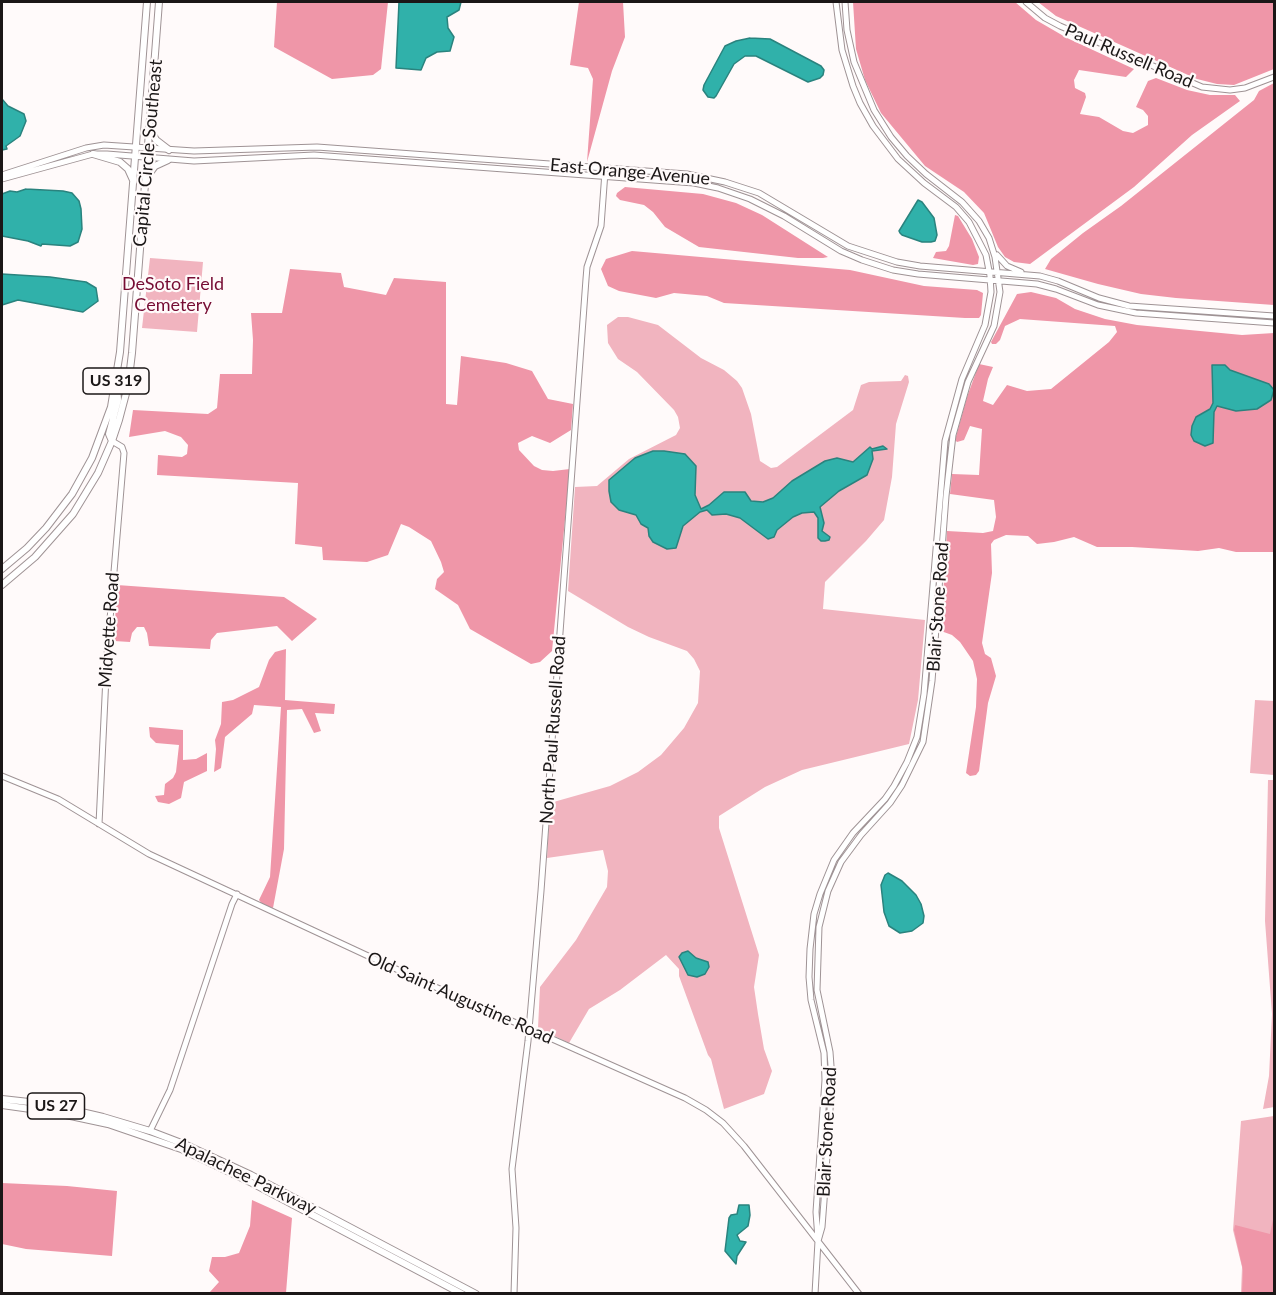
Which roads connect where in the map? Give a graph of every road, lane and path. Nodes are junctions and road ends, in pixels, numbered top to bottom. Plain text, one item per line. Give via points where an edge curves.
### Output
1 (147, 2) edge
2 (159, 2) edge
3 (836, 2) edge
4 (845, 2) edge
5 (1026, 2) edge
6 (1275, 77) edge
7 (150, 129) junction
8 (891, 137) junction
9 (885, 142) junction
10 (136, 147) junction
11 (149, 148) junction
12 (169, 150) junction
13 (93, 154) junction
14 (136, 156) junction
15 (450, 157) junction
16 (147, 158) junction
17 (168, 160) junction
18 (450, 165) junction
19 (605, 168) junction
20 (2, 175) edge
21 (605, 176) junction
22 (146, 179) junction
23 (2, 180) edge
24 (134, 183) junction
25 (779, 204) junction
26 (775, 211) junction
27 (984, 249) junction
28 (993, 250) junction
29 (971, 270) junction
30 (990, 272) junction
31 (999, 272) junction
32 (1034, 275) junction
33 (991, 280) junction
34 (999, 281) junction
35 (1017, 282) junction
36 (999, 303) junction
37 (1228, 316) junction
38 (1275, 316) edge
39 (1275, 323) edge
40 (116, 382) junction
41 (112, 441) junction
42 (2, 569) edge
43 (2, 585) edge
44 (2, 776) edge
45 (885, 799) junction
46 (890, 803) junction
47 (99, 824) junction
48 (838, 860) junction
49 (237, 894) junction
50 (529, 1029) junction
51 (2, 1099) edge
52 (37, 1103) junction
53 (2, 1105) edge
54 (24, 1108) junction
55 (150, 1131) junction
56 (818, 1241) junction
57 (399, 1253) junction
58 (390, 1256) junction
59 (440, 1279) junction
60 (462, 1293) edge
61 (476, 1293) edge
62 (514, 1293) edge
63 (814, 1293) edge
64 (860, 1293) edge

1 - 10 main road, Capital Circle Southeast / US 319
2 - 7 main road, Capital Circle Southeast / US 319
3 - 9 street, Blair Stone Road via 842,50 853,86
4 - 8 street, Blair Stone Road via 848,37 858,74
5 - 6 street, Paul Russell Road via 1060,26 1202,87 1245,88
7 - 11 main road, Capital Circle Southeast / US 319
7 - 12 main road
8 - 9 street
8 - 28 street, Blair Stone Road via 920,169 967,207
9 - 27 street, Blair Stone Road via 914,175 960,212
10 - 11 street, East Orange Avenue
10 - 14 main road, Capital Circle Southeast / US 319
10 - 20 street, East Orange Avenue via 86,148
11 - 12 street, East Orange Avenue
11 - 16 main road, Capital Circle Southeast / US 319
12 - 15 street, East Orange Avenue via 308,147
13 - 14 street, East Orange Avenue
13 - 23 street, East Orange Avenue
13 - 24 main road via 124,165
14 - 16 street, East Orange Avenue
14 - 24 main road, Capital Circle Southeast / US 319
15 - 18 street
15 - 19 street, East Orange Avenue
16 - 17 street, East Orange Avenue
16 - 22 main road, Capital Circle Southeast / US 319
17 - 18 street, East Orange Avenue via 298,155
17 - 22 main road via 155,166
18 - 21 street, East Orange Avenue
19 - 21 street, North Paul Russell Road
19 - 25 street, East Orange Avenue via 699,176 748,189
21 - 26 street, East Orange Avenue via 718,188
21 - 50 street, North Paul Russell Road via 601,226 587,267 585,287
22 - 41 main road, Capital Circle Southeast / US 319 via 128,386
24 - 40 main road, Capital Circle Southeast / US 319
25 - 26 street
25 - 29 street, East Orange Avenue via 837,240 872,255 907,264
26 - 33 street, East Orange Avenue via 828,244 868,262 912,273
27 - 29 street via 984,263
27 - 30 street, Blair Stone Road
28 - 31 street, Blair Stone Road
28 - 32 street via 1007,266
29 - 30 street, East Orange Avenue
30 - 31 street, East Orange Avenue
30 - 33 street, Blair Stone Road
31 - 32 street, East Orange Avenue
31 - 34 street, Blair Stone Road
32 - 37 street, East Orange Avenue via 1123,304
33 - 34 street, East Orange Avenue
33 - 45 street, Blair Stone Road via 987,319 957,391 945,441 922,716 907,762
34 - 35 street, East Orange Avenue
34 - 36 street, Blair Stone Road
35 - 36 street via 1005,288
35 - 37 street, East Orange Avenue via 1049,287 1123,311
36 - 46 street, Blair Stone Road via 992,332 974,368 955,423 926,725 916,759
37 - 38 street, East Orange Avenue
37 - 39 street, East Orange Avenue
40 - 41 main road via 118,400 109,435
40 - 42 main road, Capital Circle Southeast / US 319 via 101,437 72,494 46,528
41 - 43 main road, Capital Circle Southeast / US 319 via 73,514 35,557
41 - 47 street, Midyette Road via 124,453 106,655
44 - 47 street, Old Saint Augustine Road via 58,799
45 - 46 street
45 - 48 street, Blair Stone Road via 853,833
46 - 48 street, Blair Stone Road
47 - 49 street, Old Saint Augustine Road via 149,854
48 - 56 street, Blair Stone Road via 818,914 812,974 832,1080
49 - 50 street, Old Saint Augustine Road
49 - 55 street via 170,1090
50 - 56 street, Old Saint Augustine Road via 685,1098 713,1115 744,1146
50 - 62 street, North Paul Russell Road via 512,1169 516,1228
51 - 52 main road, Apalachee Parkway / US 27
52 - 54 main road
52 - 55 main road, Apalachee Parkway / US 27
53 - 54 main road, Apalachee Parkway / US 27
54 - 58 main road, Apalachee Parkway / US 27 via 108,1124 174,1146
55 - 57 main road, Apalachee Parkway / US 27 via 213,1156
56 - 63 street, Blair Stone Road
56 - 64 street, Old Saint Augustine Road
57 - 58 main road
57 - 59 main road, Apalachee Parkway / US 27
58 - 59 main road, Apalachee Parkway / US 27
59 - 60 main road, Apalachee Parkway / US 27
59 - 61 main road, Apalachee Parkway / US 27

